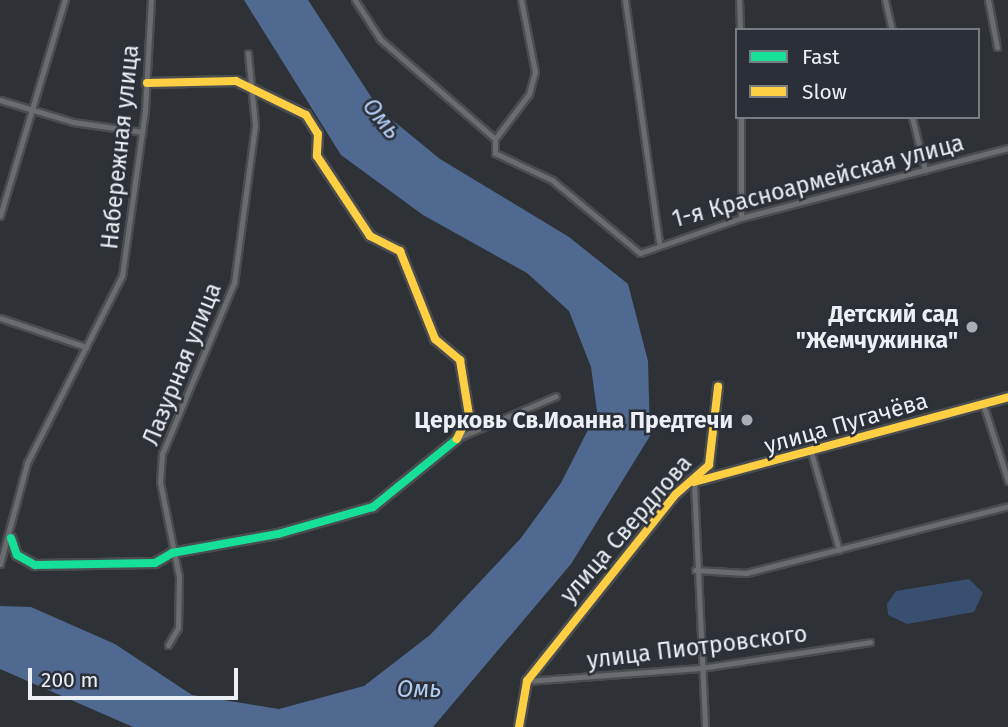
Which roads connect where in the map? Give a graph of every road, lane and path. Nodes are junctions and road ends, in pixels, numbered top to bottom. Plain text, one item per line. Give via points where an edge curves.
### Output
1 (65, 0) edge
2 (151, 0) edge
3 (355, 0) edge
4 (521, 0) edge
5 (625, 0) edge
6 (739, 0) edge
7 (885, 0) edge
8 (988, 0) edge
9 (740, 28) edge
10 (892, 28) edge
11 (998, 47) dead end
12 (248, 52) dead end
13 (147, 83) junction
14 (250, 88) junction
15 (0, 100) edge
16 (31, 110) junction
17 (741, 119) edge
18 (912, 119) edge
19 (142, 132) junction
20 (495, 139) junction
21 (1008, 148) edge
22 (925, 170) junction
23 (0, 216) edge
24 (741, 218) junction
25 (659, 242) junction
26 (0, 318) edge
27 (86, 347) junction
28 (718, 387) dead end
29 (556, 396) dead end
30 (1008, 397) edge
31 (983, 404) junction
32 (460, 437) junction
33 (811, 452) junction
34 (1008, 481) edge
35 (694, 482) junction
36 (1008, 506) edge
37 (11, 538) junction
38 (839, 550) junction
39 (172, 553) junction
40 (0, 564) edge
41 (695, 570) junction
42 (870, 642) dead end
43 (168, 645) dead end
44 (701, 668) junction
45 (527, 681) junction
46 (519, 727) edge
47 (705, 727) edge

1 - 16 street
2 - 13 street, Набережная улица
3 - 20 street via 380,39
4 - 20 street via 536,72 528,94
5 - 25 street
6 - 9 street
7 - 10 street
8 - 11 street
12 - 14 street, Лазурная улица
13 - 14 street via 236,81
13 - 19 street, Набережная улица
14 - 32 street via 306,115 318,134 317,156 382,244 400,251 435,339 460,359 469,415
14 - 39 street, Лазурная улица via 254,125 234,283 162,454 160,482
15 - 16 street
16 - 19 street
16 - 23 street
17 - 24 street
18 - 22 street
19 - 27 street, Набережная улица via 122,276
20 - 25 street, 1-я Красноармейская улица via 501,158 552,180 640,253
21 - 22 street, 1-я Красноармейская улица
22 - 24 street, 1-я Красноармейская улица
24 - 25 street, 1-я Красноармейская улица
26 - 27 street
27 - 37 street, Набережная улица via 27,463
28 - 35 street, улица Свердлова via 709,465
29 - 32 street
30 - 31 street, улица Пугачёва
31 - 33 street, улица Пугачёва
31 - 34 street
32 - 39 street via 373,507
33 - 35 street, улица Пугачёва
33 - 38 street
35 - 41 street
35 - 45 street, улица Свердлова via 667,504
36 - 38 street
37 - 39 street via 17,555 35,565 155,563
37 - 40 street, Набережная улица
38 - 41 street via 746,573
39 - 43 street, Лазурная улица via 179,578 178,628
41 - 44 street
42 - 44 street, улица Пиотровского
44 - 45 street, улица Пиотровского
44 - 47 street
45 - 46 street

